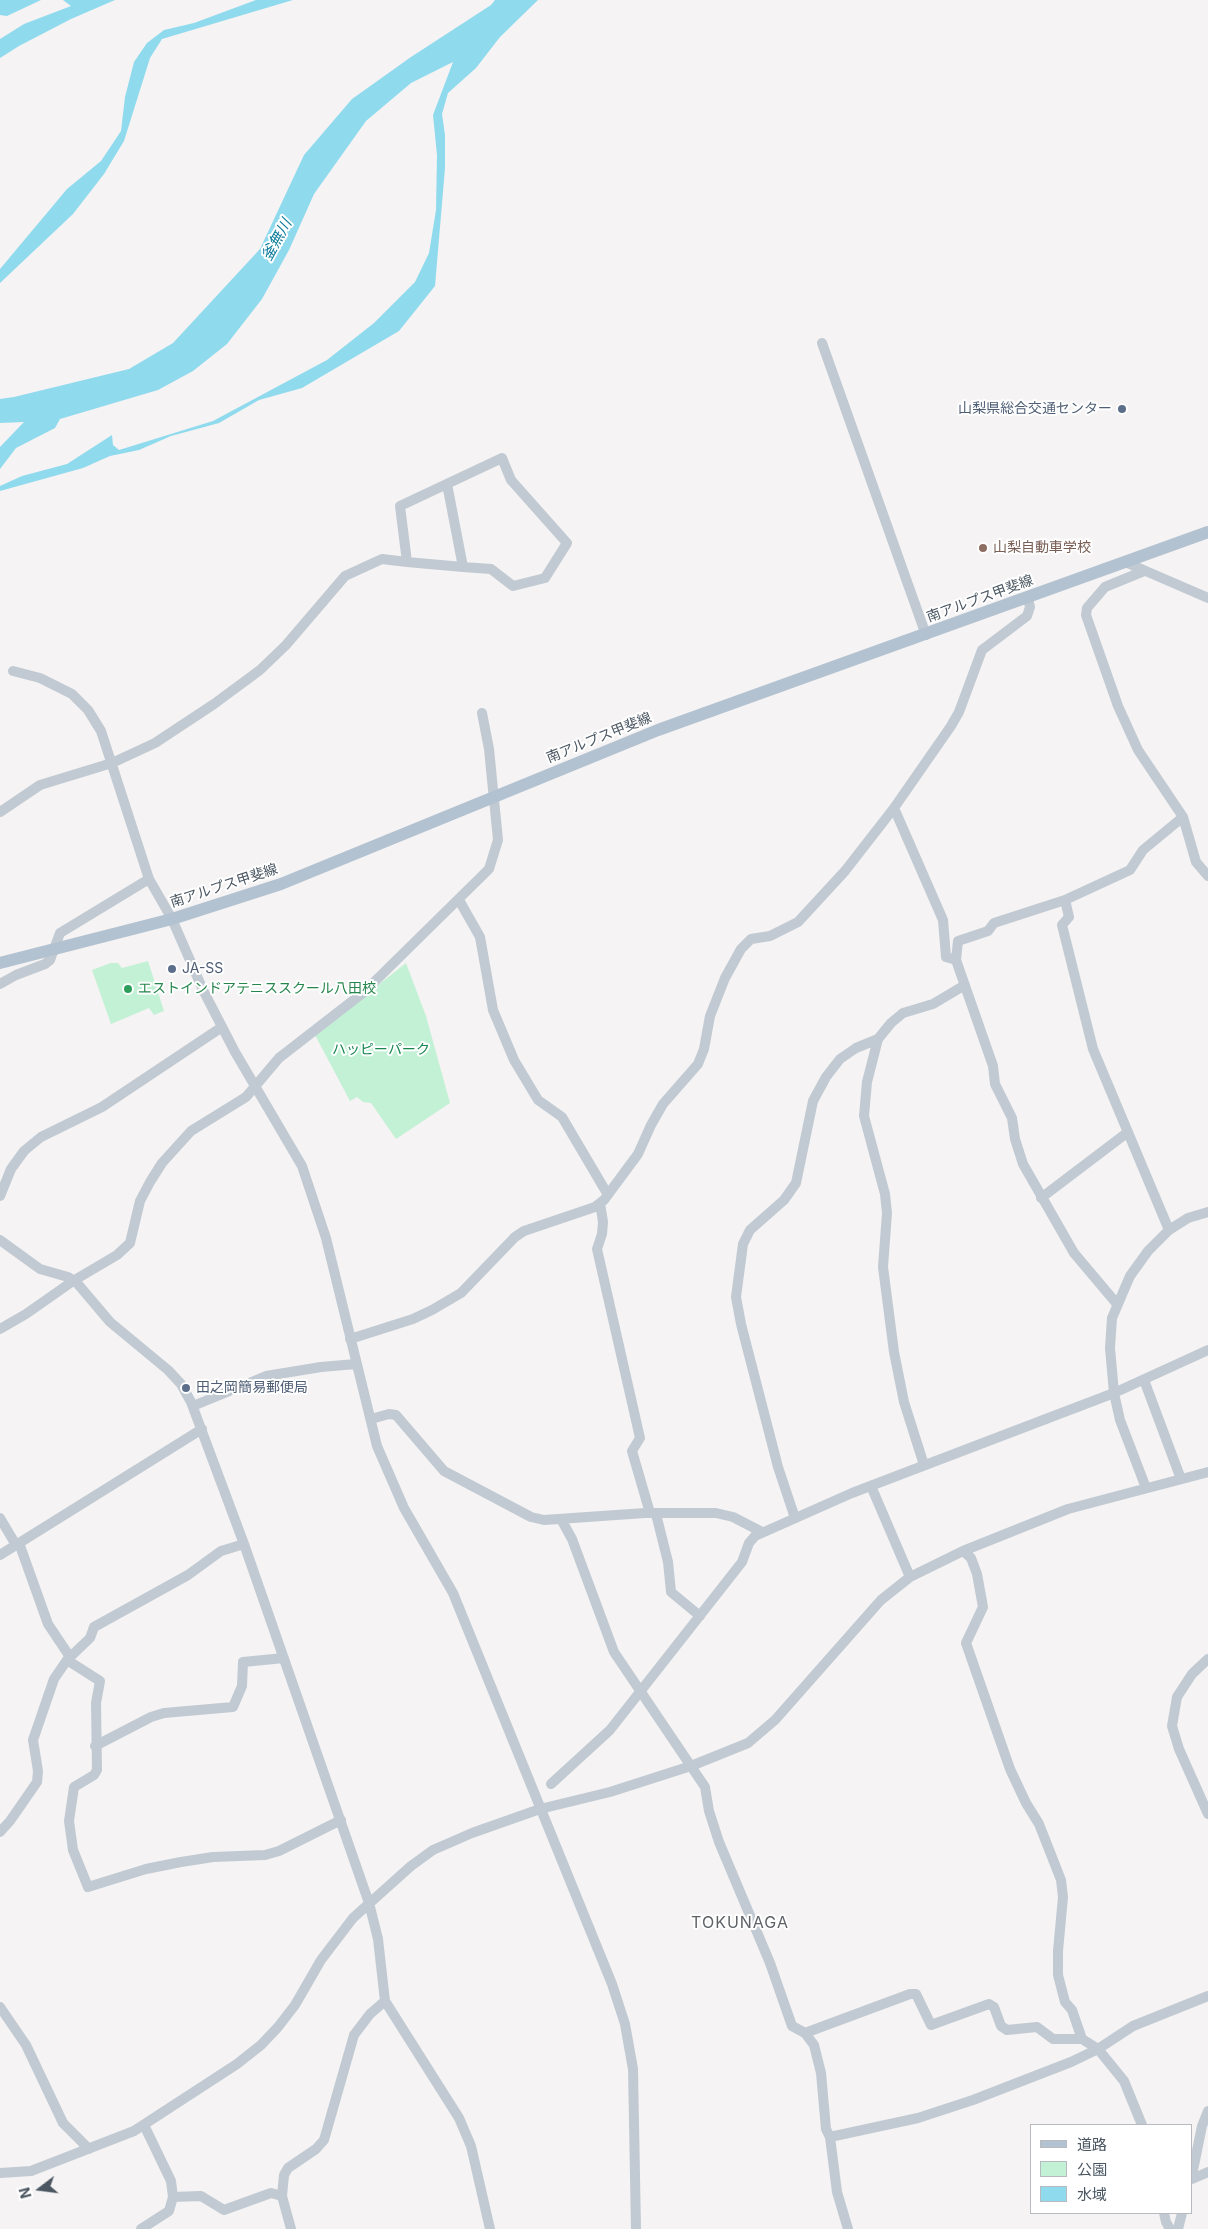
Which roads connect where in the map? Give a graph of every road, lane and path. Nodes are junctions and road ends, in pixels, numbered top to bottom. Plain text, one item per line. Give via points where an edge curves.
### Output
1 (822, 343) dead end
2 (448, 484) junction
3 (1208, 532) edge
4 (407, 562) junction
5 (1125, 562) junction
6 (463, 567) junction
7 (1144, 571) junction
8 (1095, 573) junction
9 (1105, 587) junction
10 (1208, 598) edge
11 (1028, 599) junction
12 (926, 635) junction
13 (13, 670) dead end
14 (482, 713) dead end
15 (112, 763) junction
16 (493, 798) junction
17 (894, 808) junction
18 (0, 812) edge
19 (1183, 817) junction
20 (1208, 876) edge
21 (149, 879) junction
22 (459, 900) junction
23 (1065, 900) junction
24 (172, 919) junction
25 (54, 948) junction
26 (956, 960) junction
27 (0, 963) edge
28 (0, 984) edge
29 (965, 985) junction
30 (222, 1027) junction
31 (878, 1039) junction
32 (256, 1085) junction
33 (1128, 1132) junction
34 (608, 1195) junction
35 (0, 1196) edge
36 (1041, 1198) junction
37 (600, 1203) junction
38 (1208, 1212) edge
39 (1169, 1230) junction
40 (0, 1240) edge
41 (73, 1280) junction
42 (1117, 1304) junction
43 (0, 1328) edge
44 (350, 1339) junction
45 (1208, 1350) edge
46 (356, 1364) junction
47 (1144, 1380) junction
48 (1114, 1392) junction
49 (193, 1406) junction
50 (370, 1419) junction
51 (202, 1429) junction
52 (924, 1465) junction
53 (1208, 1472) edge
54 (1180, 1479) junction
55 (871, 1486) junction
56 (1146, 1488) junction
57 (653, 1514) junction
58 (0, 1518) edge
59 (795, 1518) junction
60 (560, 1519) junction
61 (762, 1532) junction
62 (18, 1544) junction
63 (244, 1544) junction
64 (964, 1551) junction
65 (0, 1555) edge
66 (910, 1577) junction
67 (700, 1616) junction
68 (284, 1658) junction
69 (69, 1659) junction
70 (1208, 1660) edge
71 (641, 1691) junction
72 (95, 1746) junction
73 (691, 1766) junction
74 (551, 1784) dead end
75 (540, 1809) junction
76 (1208, 1814) edge
77 (341, 1820) junction
78 (0, 1832) edge
79 (369, 1903) junction
80 (1208, 1996) edge
81 (385, 2002) junction
82 (0, 2006) edge
83 (805, 2033) junction
84 (1082, 2039) junction
85 (1098, 2049) junction
86 (1207, 2114) edge
87 (1142, 2124) edge
88 (144, 2125) junction
89 (830, 2137) junction
90 (89, 2149) junction
91 (1193, 2171) edge
92 (0, 2172) edge
93 (1208, 2172) edge
94 (1193, 2179) edge
95 (282, 2196) junction
96 (173, 2197) junction
97 (1164, 2214) edge
98 (1182, 2214) edge
99 (141, 2229) edge
100 (291, 2229) edge
101 (490, 2229) edge
102 (636, 2229) edge
103 (848, 2229) edge
104 (1170, 2229) edge
105 (1178, 2229) edge

1 - 12 street
2 - 4 street via 400,506
2 - 6 street
2 - 6 street via 502,458 511,480 567,543 549,574 541,580 513,586 490,569
3 - 5 main road, 南アルプス甲斐線
4 - 6 street
4 - 15 street via 382,559 345,576 286,645 260,670 173,732
5 - 7 street
5 - 8 main road, 南アルプス甲斐線
7 - 9 street
7 - 10 street
8 - 9 street
8 - 11 main road, 南アルプス甲斐線
9 - 19 street via 1087,608 1086,615 1118,706 1138,750
11 - 12 main road, 南アルプス甲斐線
11 - 17 street via 1027,616 982,650 959,712
12 - 16 main road, 南アルプス甲斐線 via 658,730
13 - 15 street via 40,678 78,699 101,731
14 - 16 street
15 - 18 street via 40,784
15 - 21 street
16 - 22 street via 498,840 494,857 489,869
16 - 24 main road, 南アルプス甲斐線 via 297,878
17 - 26 street via 944,920 946,957
17 - 34 street via 840,878 798,922 770,936 751,939 741,949 710,1016 698,1064 664,1104 638,1154
19 - 20 street via 1196,862
19 - 23 street via 1143,850 1130,870
21 - 24 street
21 - 25 street via 60,933
22 - 32 street via 364,992 279,1058
22 - 34 street via 480,937 493,1010 514,1060 538,1100 562,1117
23 - 26 street via 994,923 988,931 958,941
23 - 33 street via 1068,917 1062,925 1089,1034
24 - 25 main road, 南アルプス甲斐線
24 - 30 street
25 - 27 main road, 南アルプス甲斐線
25 - 28 street via 45,964
26 - 29 street
29 - 31 street via 934,1004 903,1013
29 - 36 street via 993,1066 995,1084 1012,1118 1023,1164
30 - 32 street
30 - 35 street via 102,1107 41,1137 24,1151 11,1169
31 - 52 street via 864,1116 888,1213 883,1266 894,1352 904,1402
31 - 59 street via 840,1059 826,1077 813,1101 796,1183 784,1200 750,1230 742,1244 736,1297 741,1324 778,1467
32 - 41 street via 246,1097 191,1131 162,1163 140,1201 130,1243 117,1255
32 - 44 street via 311,1188
33 - 36 street
33 - 39 street
34 - 37 street
36 - 42 street via 1074,1253
37 - 44 street via 524,1231 461,1293 432,1310
37 - 57 street via 603,1228 597,1249 640,1438 632,1451
38 - 39 street via 1188,1218
39 - 42 street via 1130,1276
40 - 41 street via 40,1269
41 - 43 street via 26,1314
41 - 49 street via 110,1322 168,1370 181,1384
42 - 48 street via 1112,1318 1110,1348
44 - 46 street
45 - 47 street
46 - 49 street via 266,1376
46 - 50 street
47 - 48 street
47 - 54 street
48 - 52 street
48 - 56 street via 1120,1420
49 - 51 street
50 - 60 street via 396,1415 444,1471 531,1517
50 - 75 street via 377,1446 404,1508 453,1593
51 - 62 street
51 - 63 street
52 - 55 street
53 - 54 street
54 - 56 street
55 - 59 street
55 - 66 street
56 - 64 street via 1068,1509
57 - 60 street
57 - 61 street via 716,1513 733,1517
57 - 67 street via 668,1562 671,1592
58 - 62 street
59 - 61 street
60 - 71 street via 572,1539 614,1652
61 - 67 street via 749,1543 742,1562
62 - 65 street
62 - 69 street via 48,1624
63 - 68 street
63 - 69 street via 221,1551 188,1575 94,1627 90,1638
64 - 66 street
64 - 84 street via 977,1574 983,1607 966,1643 1010,1770 1039,1824 1062,1880 1058,1975 1065,2002 1072,2010
66 - 73 street via 881,1600 775,1720 748,1743
67 - 71 street
68 - 72 street via 243,1662 242,1686 233,1707 164,1713
68 - 77 street
69 - 72 street via 100,1681
69 - 78 street via 54,1679 33,1740 38,1782
70 - 76 street via 1180,1690 1172,1726 1178,1749
71 - 73 street
71 - 74 street via 610,1730
72 - 77 street via 97,1770 94,1776 74,1787 68,1821 73,1850 88,1887 181,1862 265,1855
73 - 75 street via 610,1792
73 - 83 street via 704,1787 719,1842 770,1963 792,2026
75 - 79 street via 434,1850
75 - 102 street via 612,1984 625,2024 633,2077
77 - 79 street
79 - 81 street via 378,1939
79 - 88 street via 338,1936 295,2005 261,2045
80 - 85 street via 1133,2026
81 - 95 street via 370,2014 354,2035 324,2140 288,2168
81 - 101 street via 459,2118 471,2146
82 - 90 street via 26,2045 63,2123
83 - 84 street via 916,1994 931,2025 989,2004 994,2007 1000,2026 1007,2030 1032,2026 1053,2038
83 - 89 street via 814,2045 821,2073 826,2129
84 - 85 street
85 - 87 street via 1124,2081
85 - 89 street via 927,2115
86 - 91 street
88 - 90 street
88 - 96 street via 171,2181
89 - 103 street via 837,2192
90 - 92 street via 31,2171
93 - 94 street
95 - 96 street via 271,2194 224,2210 201,2196
95 - 100 street
96 - 99 street via 169,2210
97 - 104 street
98 - 105 street

